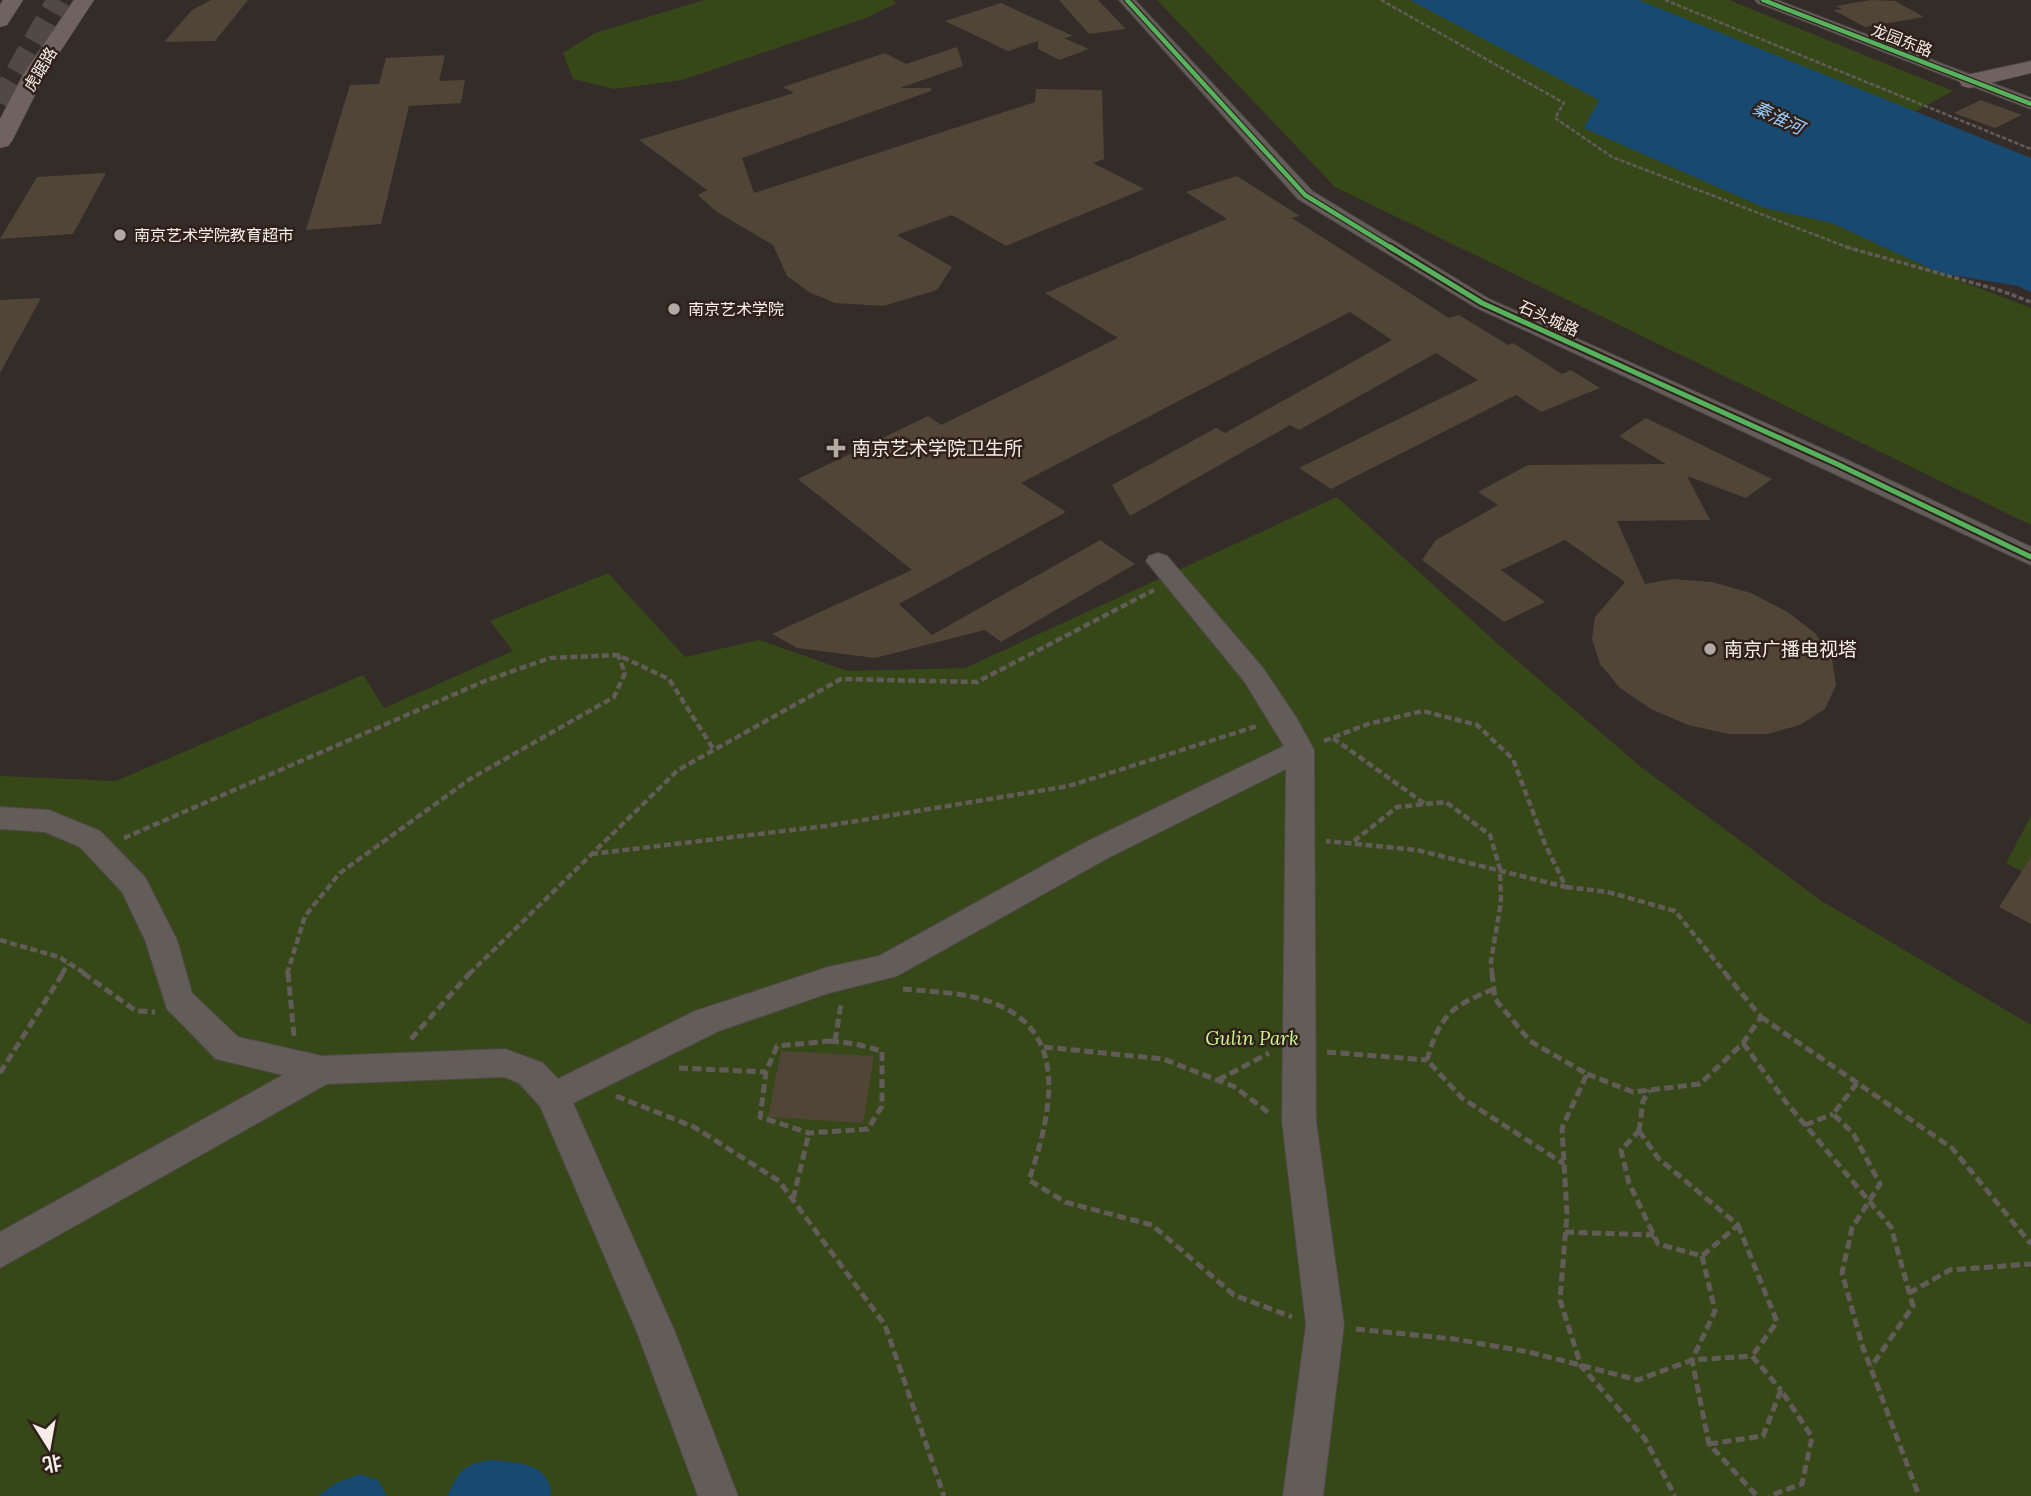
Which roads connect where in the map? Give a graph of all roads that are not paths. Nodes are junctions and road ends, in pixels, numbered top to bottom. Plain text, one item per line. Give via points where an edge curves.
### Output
1 (13, 0) edge
2 (84, 0) edge
3 (1127, 0) edge
4 (1763, 0) edge
5 (0, 21) edge
6 (2031, 67) edge
7 (1970, 80) junction
8 (2031, 104) edge
9 (6, 117) edge
10 (0, 141) edge
11 (2031, 557) edge
12 (1166, 571) road end
13 (1300, 750) junction
14 (0, 818) edge
15 (310, 1067) junction
16 (568, 1090) junction
17 (0, 1251) edge
18 (718, 1496) edge
19 (1303, 1496) edge

1 - 5 main road
2 - 9 main road, 虎踞路
3 - 11 street, 石头城路 via 1305,195 1482,303
4 - 7 street, 龙园东路
6 - 7 main road
7 - 8 street, 龙园东路
9 - 10 main road, 虎踞路
12 - 13 street via 1253,670
13 - 16 street via 1097,850 886,967 707,1021
13 - 19 street via 1301,1137 1325,1325
14 - 15 street via 49,821 89,839 134,885 161,940 178,1000 228,1049
15 - 16 street via 505,1063
15 - 17 street
16 - 18 street

